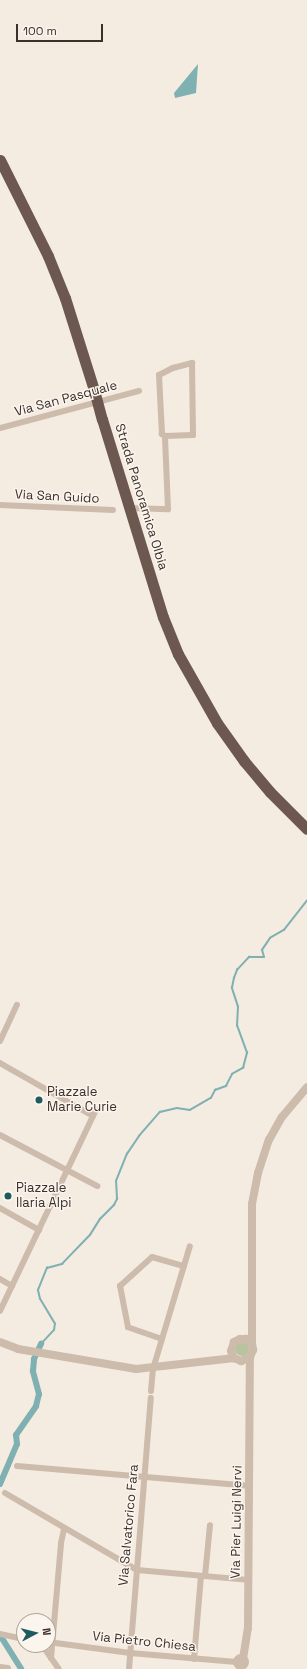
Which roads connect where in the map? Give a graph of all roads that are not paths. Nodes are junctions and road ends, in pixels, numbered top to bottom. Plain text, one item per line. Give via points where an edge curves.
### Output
1 (0, 160) edge
2 (138, 391) dead end
3 (0, 428) edge
4 (165, 436) junction
5 (0, 505) edge
6 (130, 508) junction
7 (113, 510) dead end
8 (307, 829) edge
9 (17, 1005) dead end
10 (0, 1041) edge
11 (0, 1063) edge
12 (307, 1087) edge
13 (0, 1135) edge
14 (67, 1171) junction
15 (97, 1186) dead end
16 (0, 1208) edge
17 (39, 1230) junction
18 (190, 1246) dead end
19 (184, 1266) junction
20 (0, 1279) edge
21 (12, 1286) junction
22 (0, 1311) edge
23 (252, 1313) junction
24 (162, 1339) junction
25 (240, 1339) junction
26 (0, 1342) edge
27 (252, 1344) junction
28 (18, 1349) junction
29 (0, 1350) edge
30 (233, 1354) junction
31 (248, 1358) junction
32 (153, 1369) junction
33 (151, 1391) dead end
34 (150, 1398) dead end
35 (17, 1466) dead end
36 (144, 1476) junction
37 (248, 1486) junction
38 (5, 1493) dead end
39 (210, 1525) dead end
40 (64, 1529) junction
41 (137, 1570) junction
42 (203, 1576) junction
43 (248, 1580) junction
44 (53, 1613) edge
45 (0, 1634) edge
46 (16, 1638) edge
47 (56, 1643) edge
48 (45, 1653) edge
49 (51, 1653) edge
50 (130, 1653) junction
51 (51, 1658) junction
52 (194, 1659) junction
53 (241, 1664) edge
54 (0, 1668) edge
55 (8, 1668) dead end
56 (58, 1669) edge
57 (129, 1669) edge

1 - 6 highway, Strada Panoramica Olbia, bridge via 48,256 65,298
2 - 3 street, Via San Pasquale
4 - 4 street via 193,436 192,363 159,375 162,434
4 - 6 street via 168,509
5 - 7 street, Via San Guido
6 - 8 highway, Strada Panoramica Olbia via 163,617 192,680 217,723 244,761
9 - 10 street
11 - 14 street via 95,1113
12 - 23 street via 282,1117 269,1140 258,1173 252,1204
13 - 14 street
14 - 15 street
14 - 17 street
16 - 17 street
17 - 21 street
18 - 19 street
19 - 24 street
19 - 24 street via 152,1258 120,1286 128,1327
20 - 21 street
21 - 22 street
23 - 25 street
23 - 27 street
24 - 32 street
25 - 27 street via 246,1339
25 - 30 street via 234,1342
26 - 28 street
27 - 31 street via 253,1350
28 - 29 street
28 - 32 street via 136,1369
30 - 31 street
30 - 32 street
31 - 37 street, Via Pier Luigi Nervi via 251,1384
32 - 33 street
34 - 36 street, Via Salvatorico Fara
35 - 36 street
36 - 37 street
36 - 41 street, Via Salvatorico Fara
37 - 43 street, Via Pier Luigi Nervi
38 - 40 street
39 - 42 street
40 - 41 street
40 - 44 street
41 - 42 street
41 - 50 street, Via Salvatorico Fara
42 - 43 street
42 - 52 street
43 - 53 street, Via Pier Luigi Nervi via 248,1628
45 - 46 street
47 - 50 street, Via Pietro Chiesa
48 - 51 street
49 - 51 street
50 - 52 street, Via Pietro Chiesa
50 - 57 street, Via Salvatorico Fara
51 - 56 street
52 - 53 street, Via Pietro Chiesa
54 - 55 street

